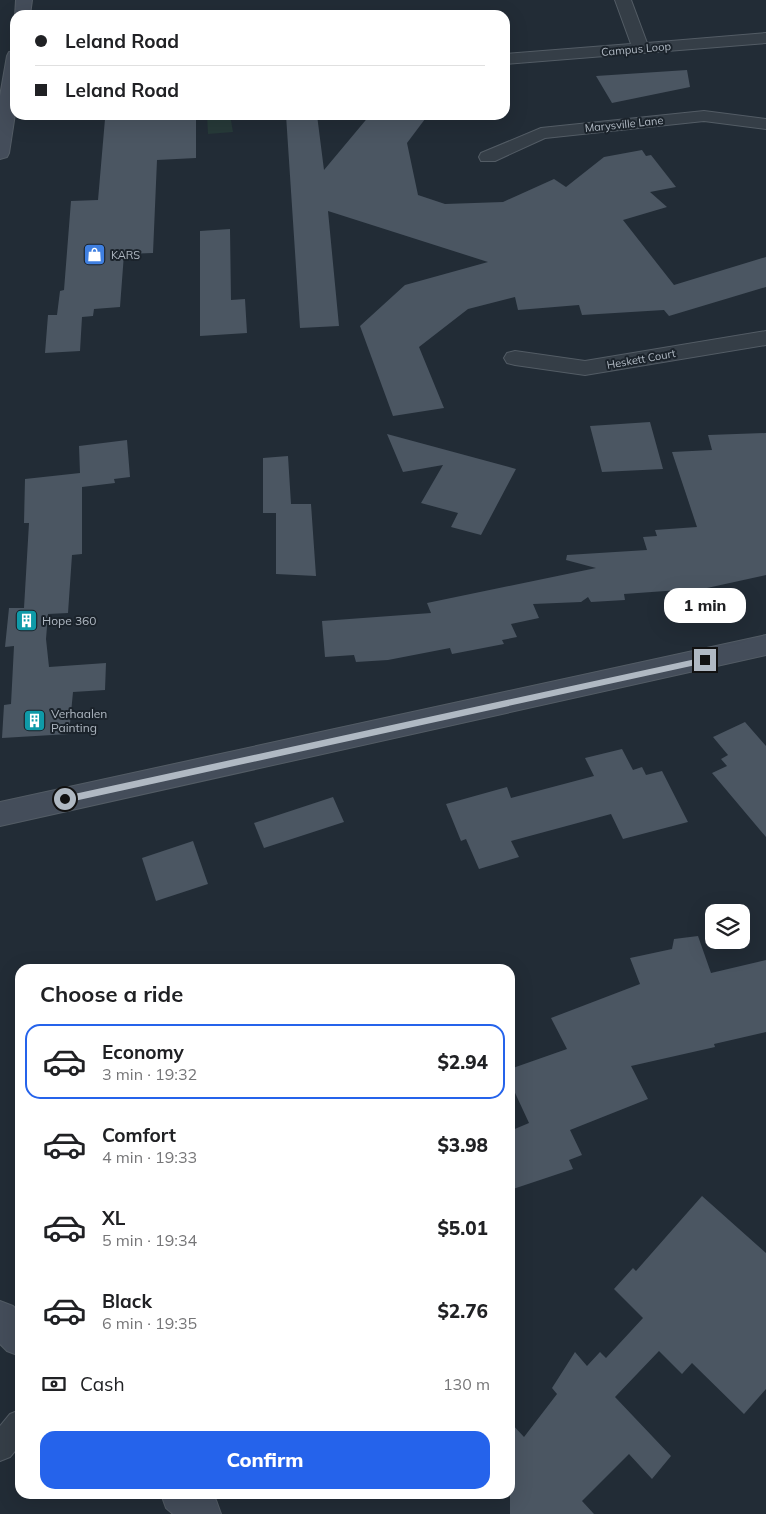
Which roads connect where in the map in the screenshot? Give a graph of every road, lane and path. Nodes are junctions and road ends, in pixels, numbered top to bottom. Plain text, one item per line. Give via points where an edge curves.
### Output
1 (623, 0) edge
2 (766, 38) edge
3 (641, 48) junction
4 (510, 59) edge
5 (10, 110) edge
6 (766, 124) edge
7 (0, 153) edge
8 (488, 157) dead end
9 (766, 338) edge
10 (515, 358) dead end
11 (766, 645) edge
12 (0, 814) edge
13 (0, 1319) edge
14 (15, 1333) edge
15 (15, 1430) edge
16 (0, 1447) edge
17 (186, 1499) edge
18 (202, 1514) edge

1 - 3 street
2 - 3 street, Campus Loop
3 - 4 street, Campus Loop
5 - 7 main road
6 - 8 street, Marysville Lane via 704,116 541,133
9 - 10 street, Heskett Court via 585,368
11 - 12 main road
13 - 14 main road
15 - 16 lane
17 - 18 main road

